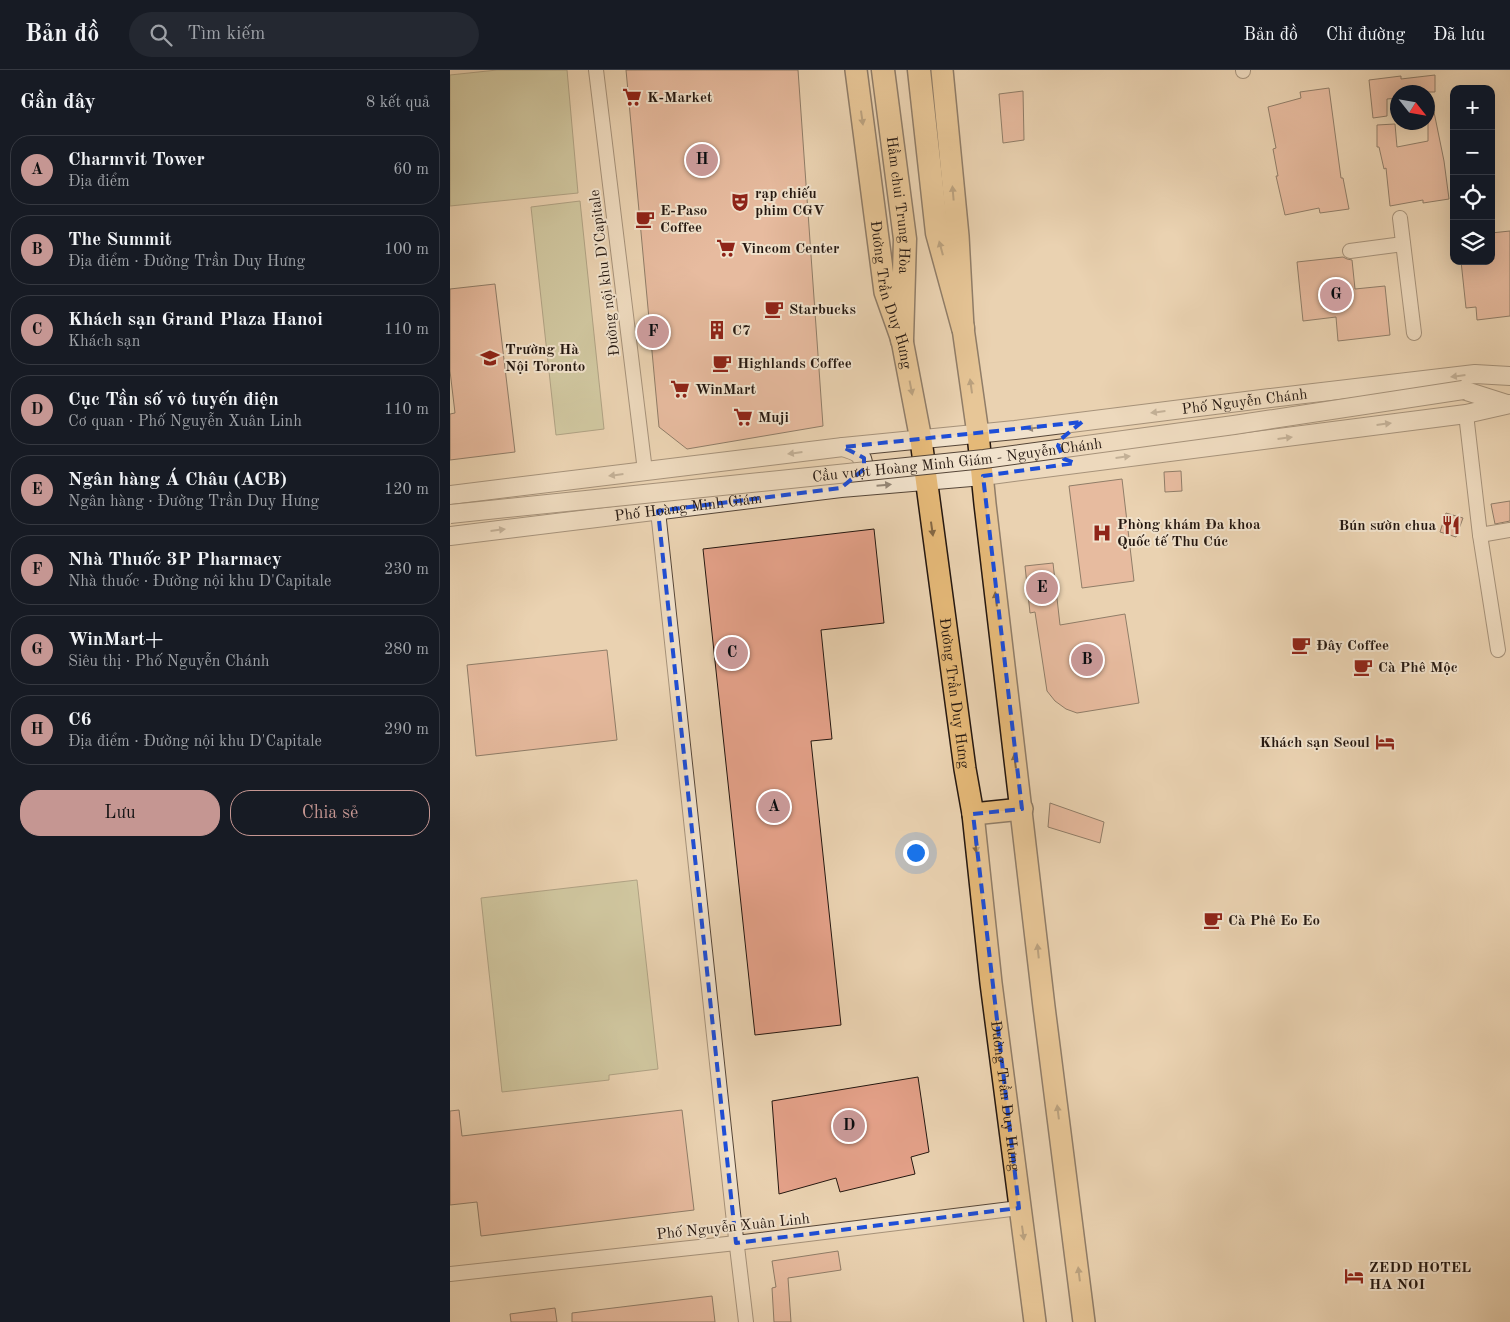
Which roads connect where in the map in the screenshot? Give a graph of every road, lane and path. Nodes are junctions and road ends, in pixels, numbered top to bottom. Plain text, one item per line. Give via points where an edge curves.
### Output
1 (596, 70) edge
2 (856, 70) edge
3 (883, 70) edge
4 (919, 70) edge
5 (942, 70) edge
6 (1400, 218) dead end
7 (1403, 244) junction
8 (1350, 251) dead end
9 (963, 328) junction
10 (1414, 332) dead end
11 (902, 340) junction
12 (1508, 376) edge
13 (1464, 390) junction
14 (1508, 404) edge
15 (1466, 414) junction
16 (1082, 422) junction
17 (978, 434) junction
18 (921, 440) junction
19 (843, 447) junction
20 (1075, 463) junction
21 (645, 471) junction
22 (983, 476) junction
23 (926, 481) junction
24 (841, 488) junction
25 (450, 495) edge
26 (658, 511) junction
27 (450, 514) edge
28 (1510, 530) edge
29 (1480, 535) junction
30 (450, 536) edge
31 (1498, 650) dead end
32 (1022, 809) junction
33 (973, 814) junction
34 (1019, 1208) junction
35 (736, 1243) junction
36 (450, 1274) edge
37 (746, 1322) edge
38 (1035, 1322) edge
39 (1084, 1322) edge

1 - 21 street, Đường nội khu D'Capitale
2 -> 11 main road, Đường Trần Duy Hưng via 885,292
3 - 11 highway, Hầm chui Trung Hòa via 905,239
9 -> 4 highway via 937,233
9 -> 5 main road
6 - 7 street
7 - 8 street
7 - 10 street
17 -> 9 main road
11 -> 18 main road, Đường Trần Duy Hưng
12 - 13 street, Cầu vượt Hoàng Minh Giám - Nguyễn Chánh
12 -> 16 street, Phố Nguyễn Chánh via 1475,374
13 - 14 street, Cầu vượt Hoàng Minh Giám - Nguyễn Chánh
13 - 27 street, Cầu vượt Hoàng Minh Giám - Nguyễn Chánh, bridge via 984,459
14 - 15 street
20 -> 15 street
15 - 29 street
16 -> 17 street, Phố Nguyễn Chánh
16 - 20 street via 1061,439 1058,446 1064,459
17 - 18 street, Phố Nguyễn Chánh
17 - 22 main road
18 - 19 street
18 - 23 main road, Đường Trần Duy Hưng
19 -> 21 street
19 - 24 street via 857,451 864,458 864,469 857,480
20 - 22 street
21 -> 25 street
22 - 23 street, Phố Hoàng Minh Giám
32 -> 22 main road
24 -> 23 street, Phố Hoàng Minh Giám
23 -> 33 main road, Đường Trần Duy Hưng
24 - 26 street, Phố Hoàng Minh Giám
30 -> 26 street, Phố Hoàng Minh Giám
26 - 35 street
28 - 29 street
29 - 31 street
32 - 33 main road
39 -> 32 main road
33 -> 34 main road, Đường Trần Duy Hưng
34 - 35 street, Phố Nguyễn Xuân Linh
34 -> 38 main road, Đường Trần Duy Hưng
35 - 36 street, Phố Nguyễn Xuân Linh
35 - 37 street

